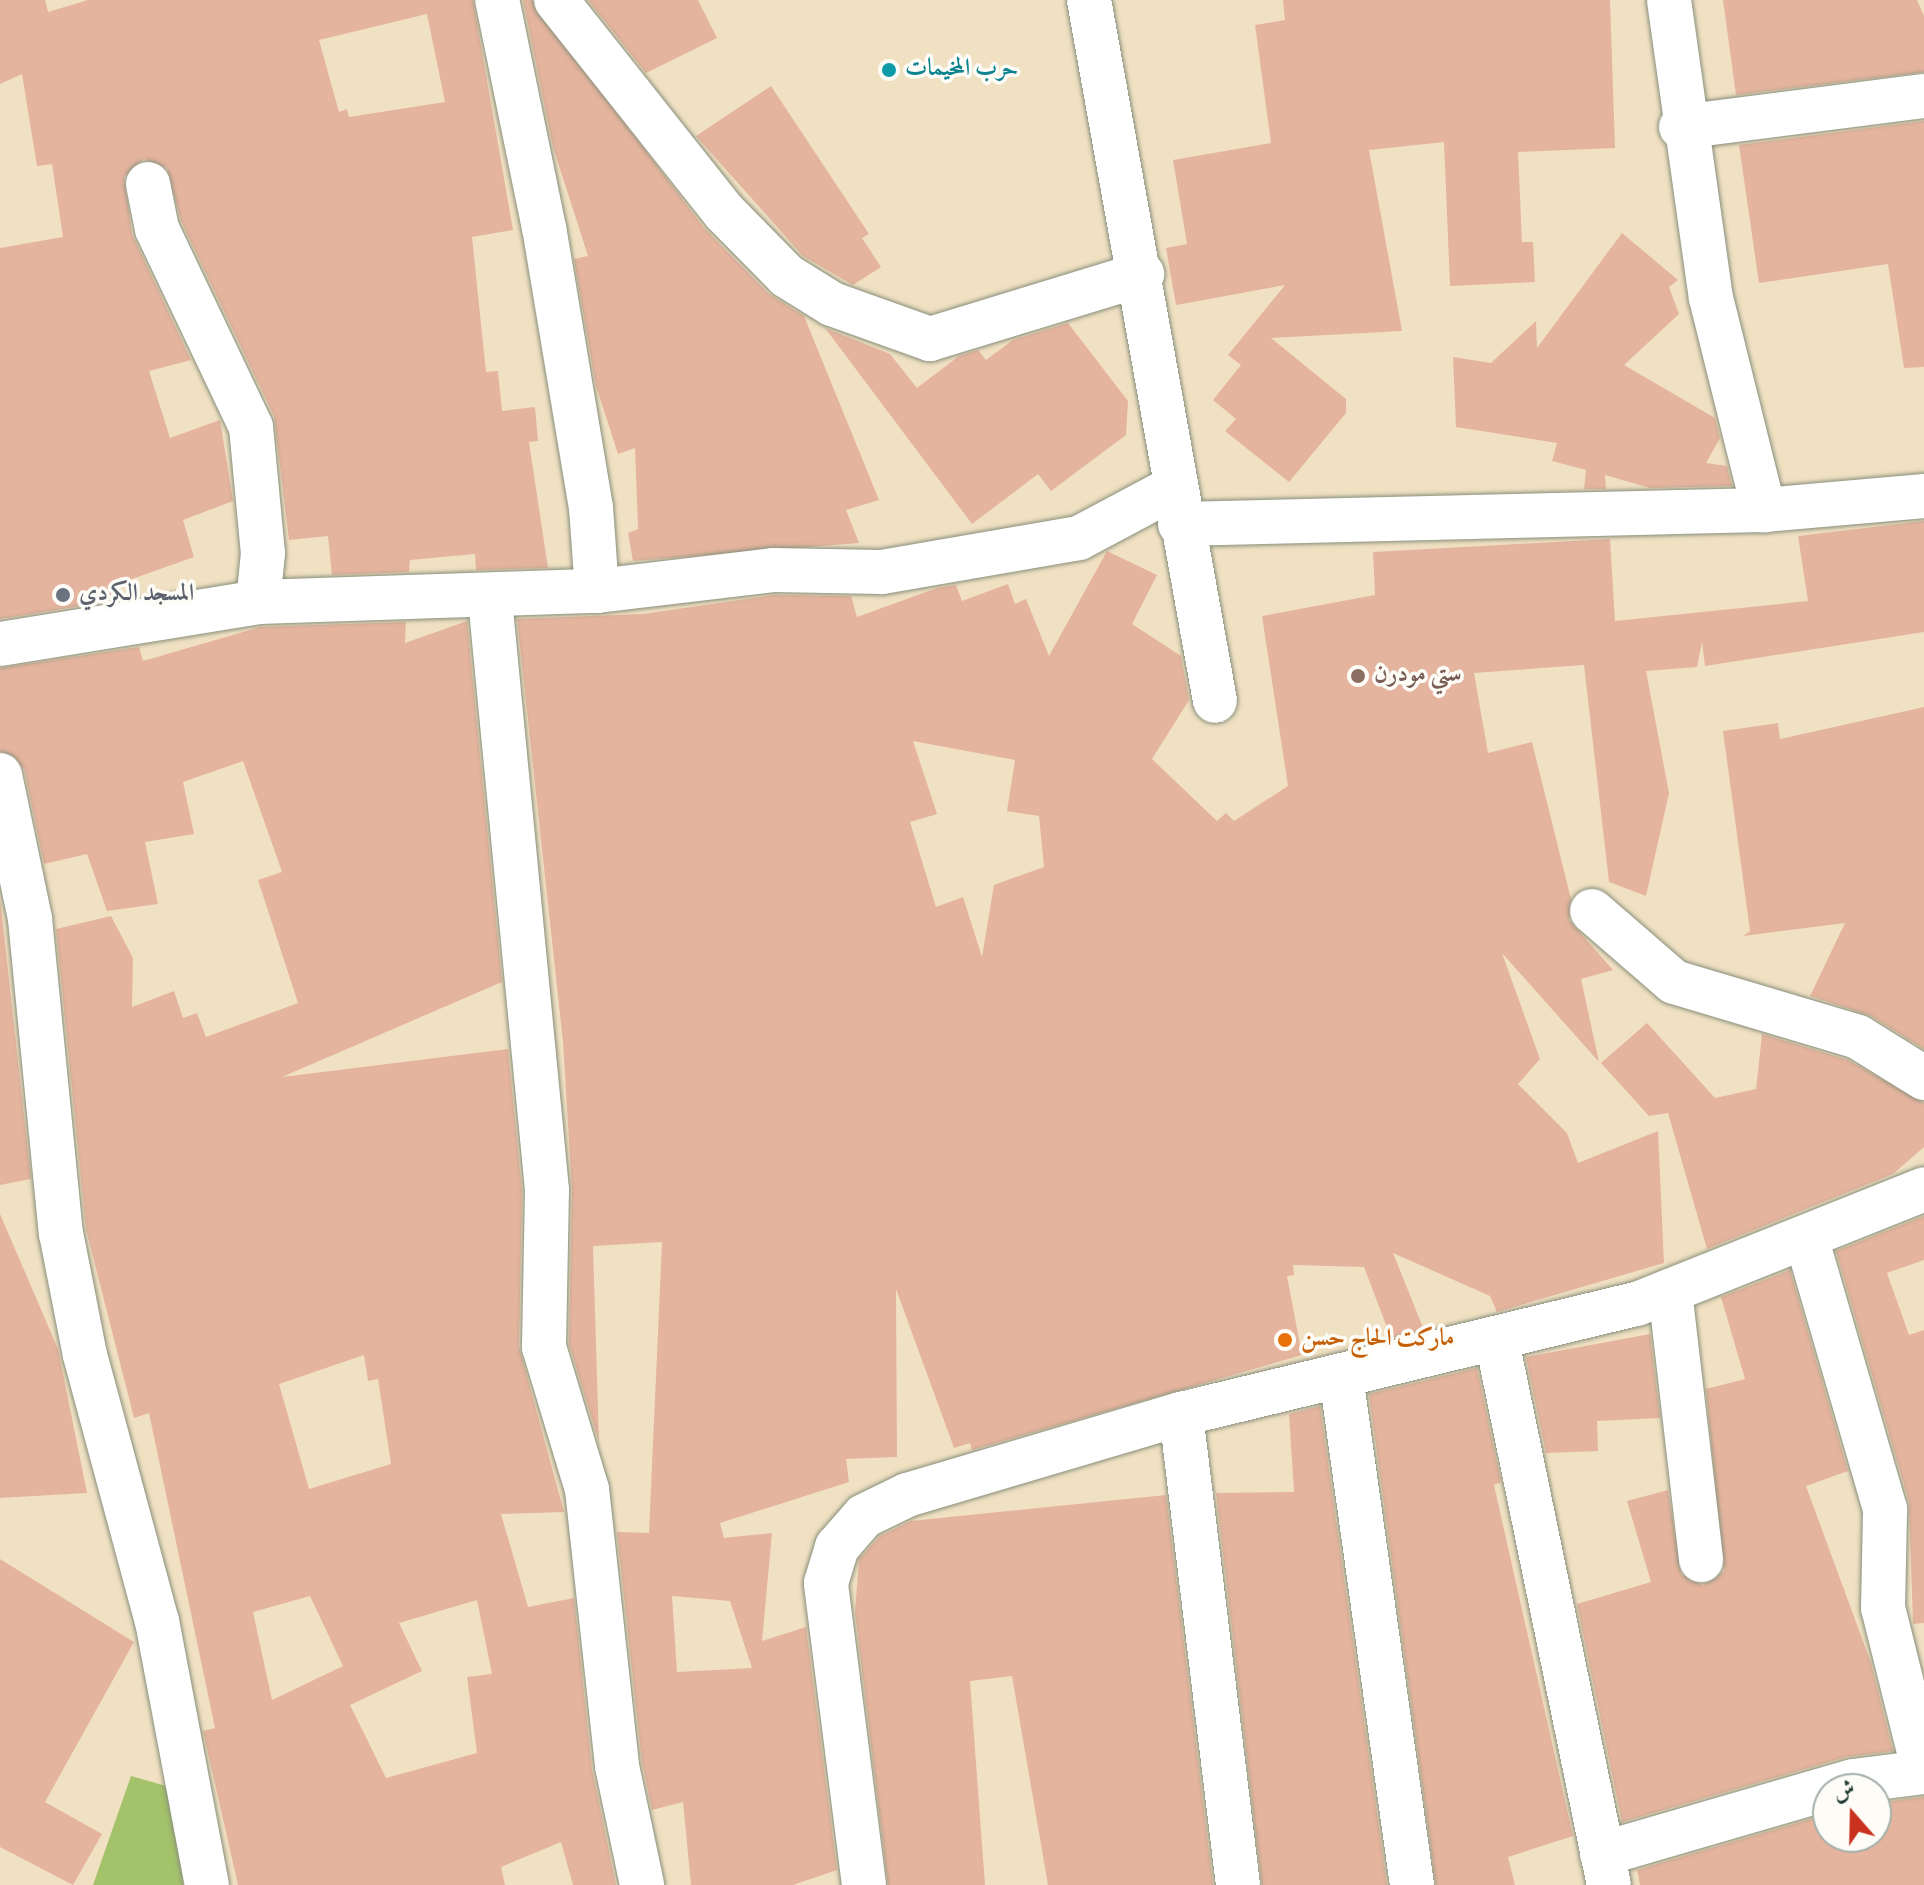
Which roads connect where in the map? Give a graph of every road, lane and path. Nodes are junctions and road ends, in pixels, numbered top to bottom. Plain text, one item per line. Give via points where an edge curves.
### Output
1 (497, 0) edge
2 (556, 0) edge
3 (1089, 0) edge
4 (1669, 0) edge
5 (1924, 96) edge
6 (1681, 127) junction
7 (148, 184) dead end
8 (1142, 274) junction
9 (1924, 496) edge
10 (1176, 506) junction
11 (1764, 510) junction
12 (597, 591) junction
13 (490, 599) junction
14 (258, 602) junction
15 (0, 644) edge
16 (1215, 701) dead end
17 (0, 775) edge
18 (1592, 911) dead end
19 (1924, 1078) edge
20 (1924, 1189) edge
21 (1806, 1237) junction
22 (1670, 1291) junction
23 (1497, 1341) junction
24 (1341, 1376) junction
25 (1181, 1414) junction
26 (1701, 1560) dead end
27 (1605, 1870) edge
28 (207, 1885) edge
29 (642, 1885) edge
30 (864, 1885) edge
31 (1238, 1885) edge
32 (1412, 1885) edge

1 - 12 street via 544,228 591,508
2 - 8 street via 724,212 787,276 832,304 930,339
3 - 8 street
4 - 6 street
5 - 6 street
6 - 11 street via 1711,298
7 - 14 street via 157,229 251,427 263,553
8 - 10 street
9 - 11 street
10 - 11 street
10 - 12 street via 1079,538 882,572 773,570
10 - 16 street
12 - 13 street
13 - 14 street
13 - 29 street via 547,1190 544,1347 587,1489 617,1766
14 - 15 street
17 - 28 street via 30,919 61,1233 85,1355 157,1621
18 - 19 street via 1674,982 1858,1037
20 - 21 street
21 - 22 street
21 - 27 street via 1885,1509 1883,1608 1924,1772 1853,1781
22 - 23 street
22 - 26 street
23 - 24 street
23 - 27 street
24 - 25 street
24 - 32 street
25 - 30 street via 907,1495 864,1516 837,1547 826,1583
25 - 31 street

